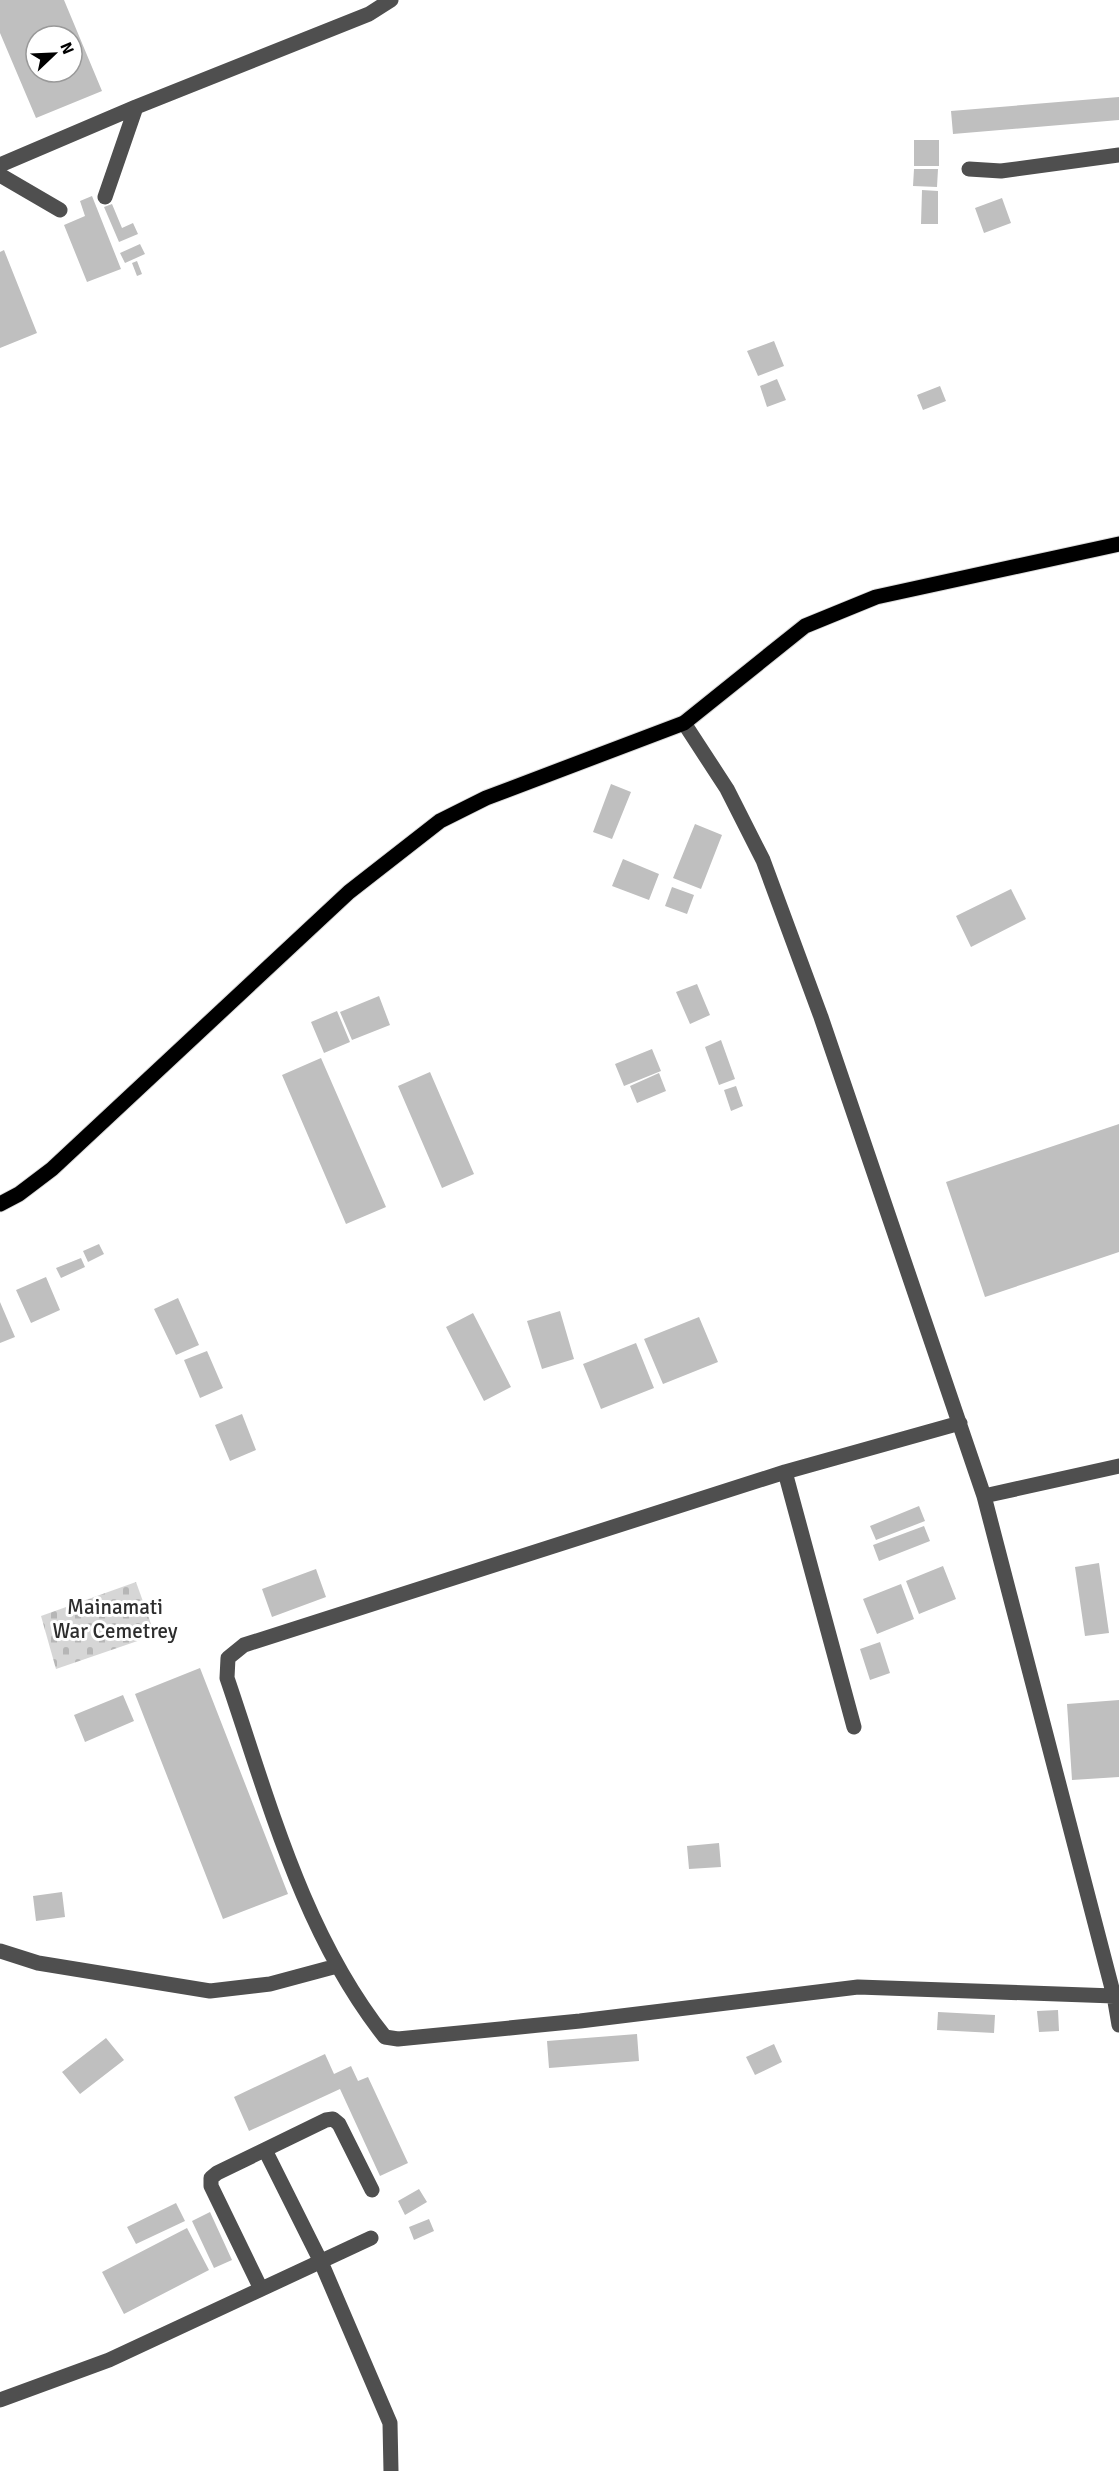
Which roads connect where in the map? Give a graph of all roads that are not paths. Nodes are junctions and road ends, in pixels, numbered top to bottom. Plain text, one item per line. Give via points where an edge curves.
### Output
1 (391, 0) edge
2 (136, 107) junction
3 (1119, 156) edge
4 (0, 165) edge
5 (969, 169) dead end
6 (0, 175) edge
7 (105, 197) dead end
8 (60, 210) dead end
9 (1119, 544) edge
10 (684, 723) junction
11 (0, 1204) edge
12 (960, 1423) junction
13 (1119, 1466) edge
14 (785, 1472) junction
15 (984, 1496) junction
16 (854, 1727) dead end
17 (0, 1951) edge
18 (337, 1966) junction
19 (1113, 1996) junction
20 (1119, 2025) edge
21 (265, 2150) junction
22 (372, 2190) dead end
23 (371, 2238) dead end
24 (321, 2262) junction
25 (261, 2289) junction
26 (0, 2400) edge
27 (391, 2471) edge

1 - 2 street via 369,14
2 - 4 street
2 - 7 street
3 - 5 street via 1001,171
6 - 8 street
9 - 10 main road via 876,597 805,626
10 - 11 main road via 486,798 440,821 350,892 52,1169
10 - 12 street via 727,789 763,860
12 - 14 street
12 - 15 street
13 - 15 street
14 - 16 street
14 - 18 street via 244,1645 228,1658 227,1678 276,1823 311,1914
15 - 19 street
17 - 18 street via 38,1963 210,1991 270,1984
18 - 19 street via 385,2037 398,2039 858,1987
19 - 20 street
21 - 22 street via 333,2119
21 - 24 street
21 - 25 street via 211,2178 211,2186
23 - 24 street
24 - 25 street
24 - 27 street via 390,2423
25 - 26 street via 109,2360

